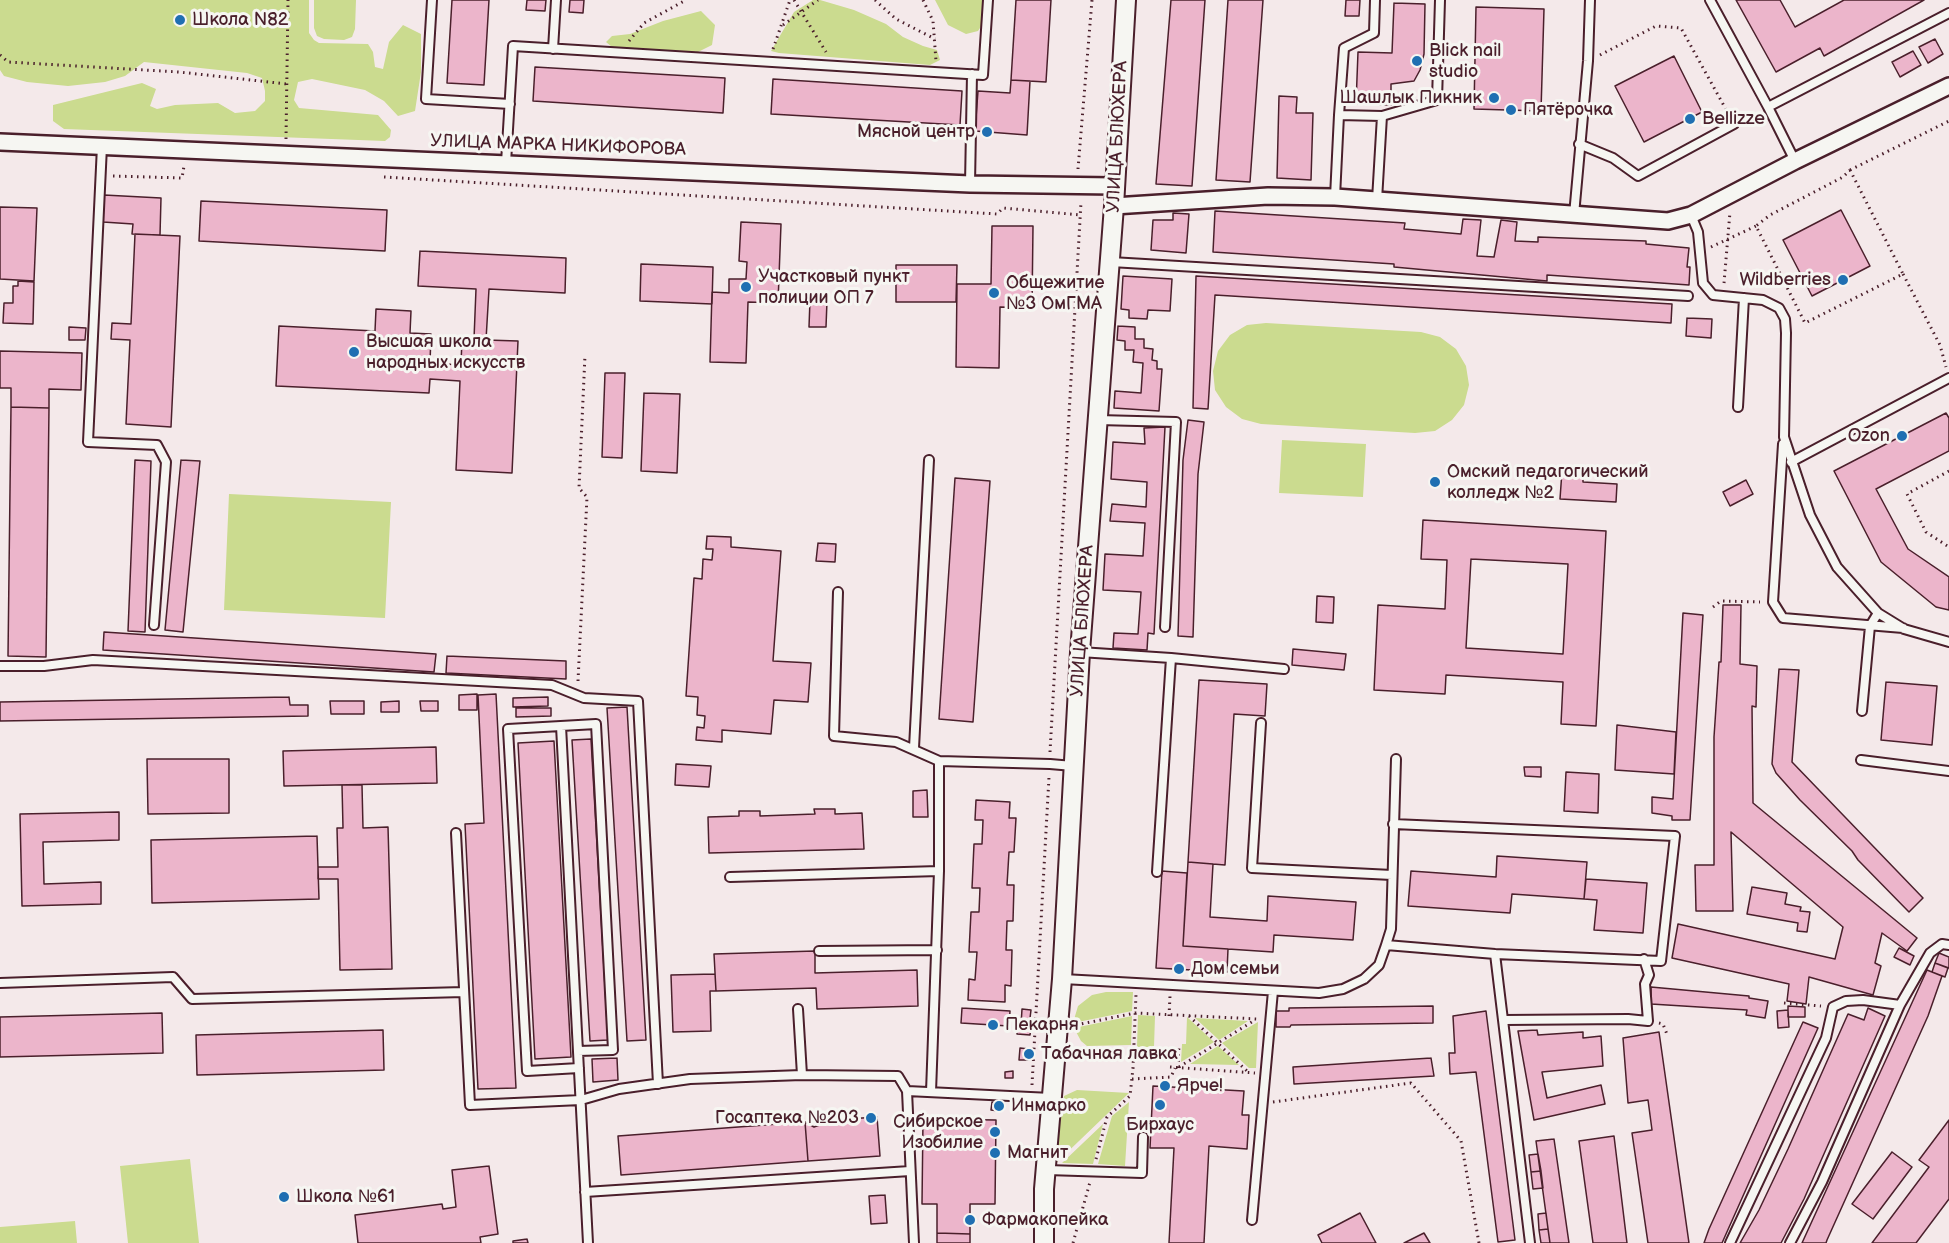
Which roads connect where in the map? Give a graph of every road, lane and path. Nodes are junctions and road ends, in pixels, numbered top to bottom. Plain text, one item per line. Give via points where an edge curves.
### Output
1 (288, 0) edge
2 (432, 0) edge
3 (556, 0) edge
4 (686, 0) edge
5 (792, 0) edge
6 (818, 0) edge
7 (875, 0) edge
8 (922, 0) edge
9 (988, 0) edge
10 (1092, 0) edge
11 (1126, 0) edge
12 (1375, 0) edge
13 (1440, 0) edge
14 (1590, 0) edge
15 (1710, 0) edge
16 (802, 12) junction
17 (1949, 13) edge
18 (781, 27) junction
19 (935, 39) junction
20 (553, 49) junction
21 (622, 53) junction
22 (0, 55) edge
23 (1588, 61) junction
24 (768, 62) junction
25 (832, 66) junction
26 (936, 72) junction
27 (972, 74) junction
28 (287, 84) junction
29 (1949, 86) edge
30 (510, 104) junction
31 (1768, 107) junction
32 (1339, 115) junction
33 (1382, 116) junction
34 (1949, 121) edge
35 (1734, 124) joint
36 (0, 142) edge
37 (1579, 144) junction
38 (102, 146) junction
39 (286, 154) junction
40 (1795, 161) junction
41 (506, 163) junction
42 (192, 166) dead end
43 (1850, 170) junction
44 (101, 176) junction
45 (379, 177) dead end
46 (970, 184) junction
47 (1080, 186) junction
48 (1114, 186) junction
49 (1731, 194) junction
50 (1335, 197) junction
51 (1377, 201) junction
52 (1114, 206) junction
53 (1574, 215) junction
54 (1691, 215) junction
55 (1081, 216) junction
56 (1756, 226) junction
57 (1728, 240) junction
58 (1701, 252) junction
59 (1109, 262) junction
60 (1903, 274) junction
61 (1688, 296) dead end
62 (1722, 297) junction
63 (1744, 298) junction
64 (585, 355) dead end
65 (1949, 377) edge
66 (1738, 407) dead end
67 (1097, 420) junction
68 (1784, 437) junction
69 (929, 460) dead end
70 (1791, 462) junction
71 (1949, 471) edge
72 (1949, 547) edge
73 (838, 592) dead end
74 (1773, 602) junction
75 (1713, 607) dead end
76 (1878, 613) junction
77 (154, 625) dead end
78 (1870, 626) junction
79 (1165, 627) dead end
80 (1904, 628) junction
81 (1949, 642) edge
82 (1080, 652) junction
83 (1171, 658) junction
84 (0, 666) edge
85 (1284, 669) dead end
86 (577, 695) junction
87 (1862, 711) dead end
88 (1261, 723) dead end
89 (561, 726) junction
90 (914, 748) junction
91 (1396, 759) dead end
92 (1861, 760) dead end
93 (939, 761) junction
94 (1050, 764) junction
95 (1075, 766) junction
96 (1949, 771) edge
97 (1393, 824) junction
98 (456, 833) dead end
99 (939, 871) junction
100 (1156, 872) dead end
101 (1392, 875) junction
102 (730, 877) dead end
103 (1386, 945) junction
104 (1949, 945) edge
105 (937, 950) junction
106 (819, 951) dead end
107 (1495, 954) junction
108 (1644, 959) junction
109 (1062, 979) junction
110 (0, 983) edge
111 (1137, 983) junction
112 (1171, 985) junction
113 (1273, 991) junction
114 (464, 992) junction
115 (1784, 1003) dead end
116 (1900, 1005) junction
117 (1833, 1006) junction
118 (798, 1009) dead end
119 (1135, 1013) junction
120 (1169, 1015) junction
121 (1188, 1015) junction
122 (1256, 1019) junction
123 (1262, 1019) dead end
124 (1504, 1020) junction
125 (1072, 1026) dead end
126 (1218, 1043) junction
127 (1179, 1044) dead end
128 (579, 1052) junction
129 (1170, 1067) dead end
130 (579, 1068) junction
131 (1176, 1068) junction
132 (1249, 1072) junction
133 (1258, 1073) dead end
134 (802, 1075) junction
135 (1132, 1079) junction
136 (658, 1084) junction
137 (907, 1091) junction
138 (931, 1092) junction
139 (1031, 1097) junction
140 (1051, 1098) junction
141 (581, 1100) junction
142 (1262, 1103) junction
143 (1143, 1137) dead end
144 (1046, 1170) junction
145 (910, 1171) junction
146 (1093, 1171) junction
147 (585, 1192) junction
148 (1252, 1220) dead end
149 (588, 1243) edge
150 (914, 1243) edge
151 (1044, 1243) edge
152 (1073, 1243) edge
153 (1479, 1243) edge
154 (1530, 1243) edge
155 (1730, 1243) edge
156 (1790, 1243) edge

1 - 28 path
2 - 30 lane via 426,99
3 - 20 lane
4 - 21 path via 644,23
5 - 16 path
5 - 18 path
6 - 16 path
7 - 19 path via 896,20
8 - 19 path via 933,21
9 - 27 lane via 983,75
10 - 47 path via 1078,170
11 - 48 street, УЛИЦА БЛЮХЕРА
12 - 32 lane via 1374,33 1344,48
13 - 33 lane via 1437,100
14 - 23 lane
15 - 31 lane
16 - 18 path
16 - 25 path
17 - 31 lane
18 - 24 path
19 - 26 path
20 - 21 lane
20 - 30 lane via 513,46
21 - 24 lane
22 - 28 path via 8,62 179,72
23 - 35 path via 1656,26 1682,28
23 - 37 lane
24 - 25 lane
25 - 26 lane
26 - 27 lane
27 - 46 lane
28 - 39 path
29 - 40 street
30 - 41 lane
31 - 40 lane
32 - 33 lane
32 - 50 lane
33 - 51 lane
34 - 43 path
35 - 37 lane via 1638,176 1613,158
36 - 38 street, УЛИЦА МАРКА НИКИФОРОВА
37 - 53 lane
38 - 39 street, УЛИЦА МАРКА НИКИФОРОВА
38 - 44 lane
39 - 41 street, УЛИЦА МАРКА НИКИФОРОВА
40 - 49 street
41 - 46 street, УЛИЦА МАРКА НИКИФОРОВА
42 - 44 path via 184,165 182,178
43 - 56 path
43 - 60 path
44 - 77 lane via 88,442 157,445 166,462
45 - 55 path via 997,214 1003,208
46 - 47 street, УЛИЦА МАРКА НИКИФОРОВА
47 - 48 street, УЛИЦА МАРКА НИКИФОРОВА
47 - 55 path
48 - 52 street, УЛИЦА БЛЮХЕРА
49 - 54 street
49 - 57 path
50 - 51 street
50 - 52 street via 1268,196
51 - 53 street
52 - 59 street, УЛИЦА БЛЮХЕРА
53 - 54 street via 1668,221
54 - 58 lane
55 - 94 path
56 - 57 path
56 - 60 path via 1805,323
57 - 58 path
57 - 62 path
58 - 62 lane via 1703,283 1713,295
59 - 61 lane
59 - 67 street, УЛИЦА БЛЮХЕРА
60 - 65 path via 1940,345
62 - 63 lane
63 - 66 lane
63 - 68 lane via 1763,300 1779,308 1785,319
64 - 86 path via 579,488 587,497
65 - 70 lane
67 - 79 lane via 1176,422
67 - 82 street, УЛИЦА БЛЮХЕРА
68 - 70 lane
68 - 74 lane
69 - 90 lane
70 - 76 lane via 1810,516 1837,567
71 - 72 path via 1907,494 1926,532
73 - 90 lane via 834,736 896,742
74 - 75 path via 1721,601
74 - 78 lane via 1783,618
76 - 78 lane
76 - 80 lane
78 - 80 lane
78 - 87 lane
80 - 81 lane
82 - 83 lane
82 - 95 street, УЛИЦА БЛЮХЕРА
83 - 85 lane
83 - 100 lane
84 - 86 lane via 93,660 552,685
86 - 136 lane via 638,700
88 - 101 lane via 1252,868
89 - 128 lane
89 - 128 lane via 596,724 613,1050
89 - 130 lane via 508,729 527,1071
90 - 93 lane
91 - 97 lane
92 - 96 lane
93 - 94 lane
93 - 99 lane
94 - 95 lane
94 - 139 path
95 - 109 street, УЛИЦА БЛЮХЕРА
97 - 101 lane
97 - 108 lane via 1676,836 1661,961
98 - 114 lane
99 - 102 lane
99 - 105 lane
101 - 103 lane via 1391,929
103 - 107 lane
103 - 113 lane via 1379,965 1364,979 1343,989 1319,993
104 - 116 lane via 1942,944 1930,953
105 - 106 lane
105 - 138 lane
107 - 108 lane
107 - 124 lane
108 - 124 lane via 1648,1021
109 - 111 lane
109 - 140 street, УЛИЦА БЛЮХЕРА
110 - 114 lane via 173,977 192,999
111 - 112 lane
111 - 119 path
112 - 113 lane
112 - 120 path
113 - 142 lane
114 - 141 lane via 470,1106
115 - 117 path
116 - 117 lane via 1863,1000
116 - 156 lane via 1822,1182
117 - 155 lane via 1826,1038
118 - 134 lane
119 - 120 path
119 - 125 path
119 - 135 path
120 - 121 path
121 - 122 path
121 - 126 path
122 - 123 path
122 - 126 path
124 - 154 lane
126 - 131 path
126 - 132 path
127 - 131 path
128 - 130 lane
129 - 131 path
130 - 141 lane
131 - 132 path
131 - 135 path via 1171,1077
132 - 133 path
134 - 136 lane
134 - 137 lane via 898,1076
135 - 146 path via 1130,1096 1107,1117
136 - 141 lane via 619,1089
137 - 138 lane
137 - 145 lane
138 - 139 lane
139 - 140 lane
140 - 144 street, УЛИЦА БЛЮХЕРА
141 - 147 lane
142 - 148 lane
142 - 153 path via 1412,1083 1461,1141
143 - 146 lane via 1142,1173
144 - 146 lane
144 - 151 street, УЛИЦА БЛЮХЕРА
145 - 147 lane
145 - 150 lane
146 - 152 path
147 - 149 lane

